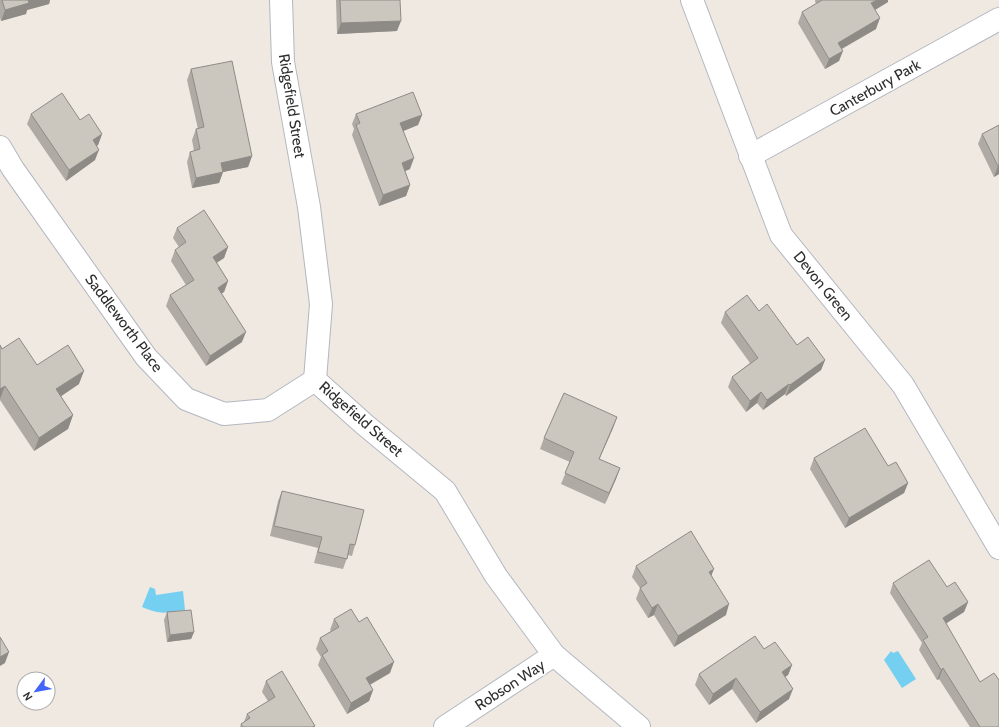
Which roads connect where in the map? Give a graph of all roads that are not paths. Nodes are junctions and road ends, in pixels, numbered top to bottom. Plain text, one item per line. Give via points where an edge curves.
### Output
1 (281, 0) edge
2 (692, 0) edge
3 (999, 19) edge
4 (0, 147) edge
5 (750, 156) junction
6 (315, 380) junction
7 (999, 548) edge
8 (554, 655) junction
9 (445, 727) edge
10 (639, 727) edge

1 - 6 street, Ridgefield Street via 283,62 309,207 321,304
2 - 5 street, Devon Green
3 - 5 street, Canterbury Park
4 - 6 street, Saddleworth Place via 146,357 186,399 224,414 268,410
5 - 7 street, Devon Green via 781,234 903,385
6 - 8 street, Ridgefield Street via 445,491 496,576
8 - 9 street, Robson Way
8 - 10 street, Ridgefield Street

